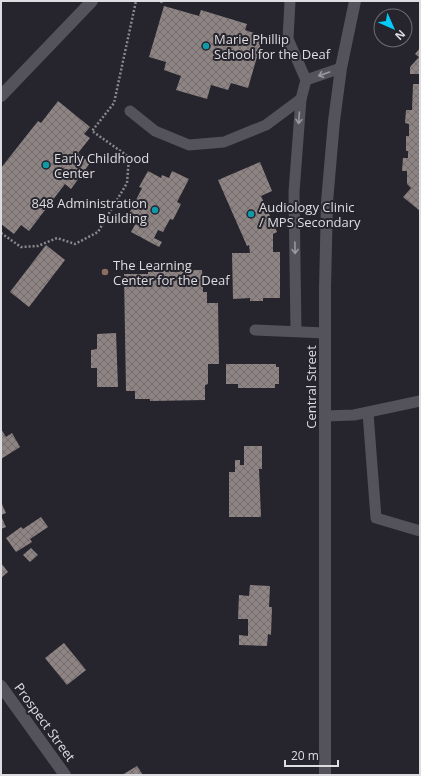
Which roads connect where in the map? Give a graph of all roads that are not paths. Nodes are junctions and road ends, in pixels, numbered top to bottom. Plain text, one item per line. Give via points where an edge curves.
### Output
1 (92, 1) edge
2 (290, 1) edge
3 (355, 1) edge
4 (341, 68) junction
5 (306, 80) junction
6 (1, 96) edge
7 (301, 99) junction
8 (130, 111) dead end
9 (255, 330) dead end
10 (296, 331) junction
11 (325, 333) junction
12 (420, 401) edge
13 (368, 413) junction
14 (325, 416) junction
15 (420, 531) edge
16 (1, 686) edge
17 (65, 775) edge
18 (325, 775) edge

1 - 6 main road
2 - 5 lane via 288,39
3 - 4 main road, Central Street
4 -> 5 lane
4 - 11 main road, Central Street via 329,172
5 - 7 lane
7 - 8 lane via 266,125 224,142 188,145 155,131
7 -> 10 lane via 294,192
9 - 10 lane
10 - 11 lane
11 - 14 main road, Central Street
12 - 13 lane
13 - 14 lane
13 - 15 lane via 376,518
14 - 18 main road, Central Street
16 - 17 main road, Prospect Street

